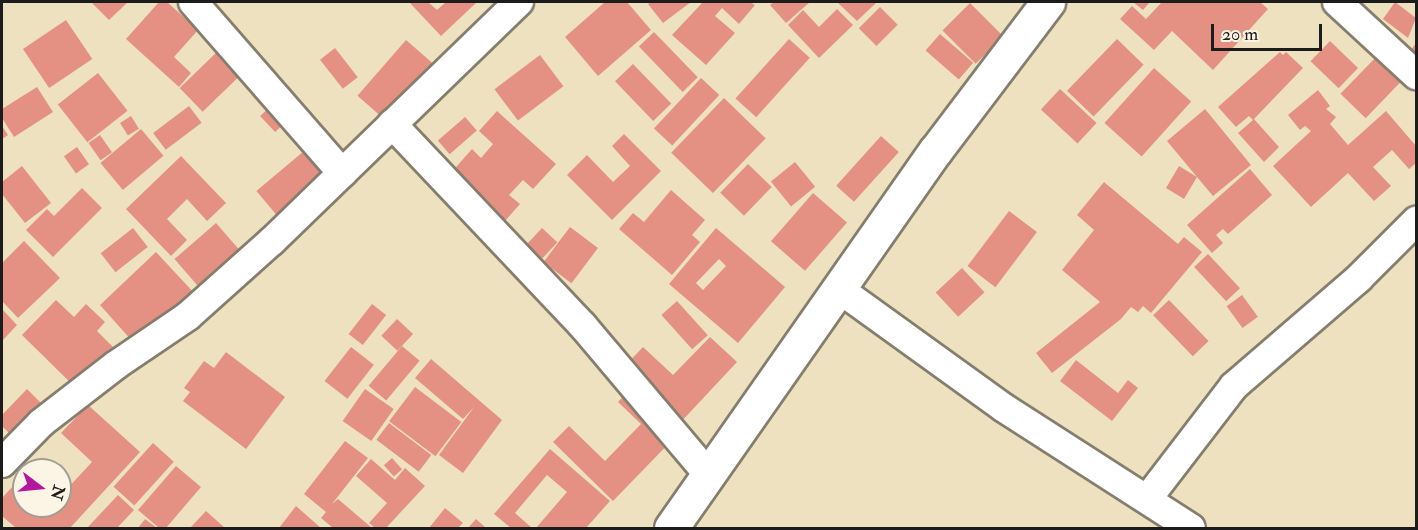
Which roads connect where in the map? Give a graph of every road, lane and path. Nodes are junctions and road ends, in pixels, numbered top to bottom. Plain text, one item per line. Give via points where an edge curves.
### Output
1 (193, 2) edge
2 (519, 2) edge
3 (1048, 2) edge
4 (1337, 2) edge
5 (1416, 75) edge
6 (392, 124) junction
7 (342, 173) junction
8 (1416, 221) edge
9 (838, 289) junction
10 (2, 463) edge
11 (708, 474) junction
12 (1148, 498) junction
13 (671, 528) edge
14 (1191, 528) edge

1 - 7 street
2 - 6 street
3 - 9 street
4 - 5 street
6 - 7 street
6 - 11 street via 583,326
7 - 10 street via 188,316 41,423
8 - 12 street via 1359,278 1234,386
9 - 11 street
9 - 12 street via 1004,408
11 - 13 street
12 - 14 street

